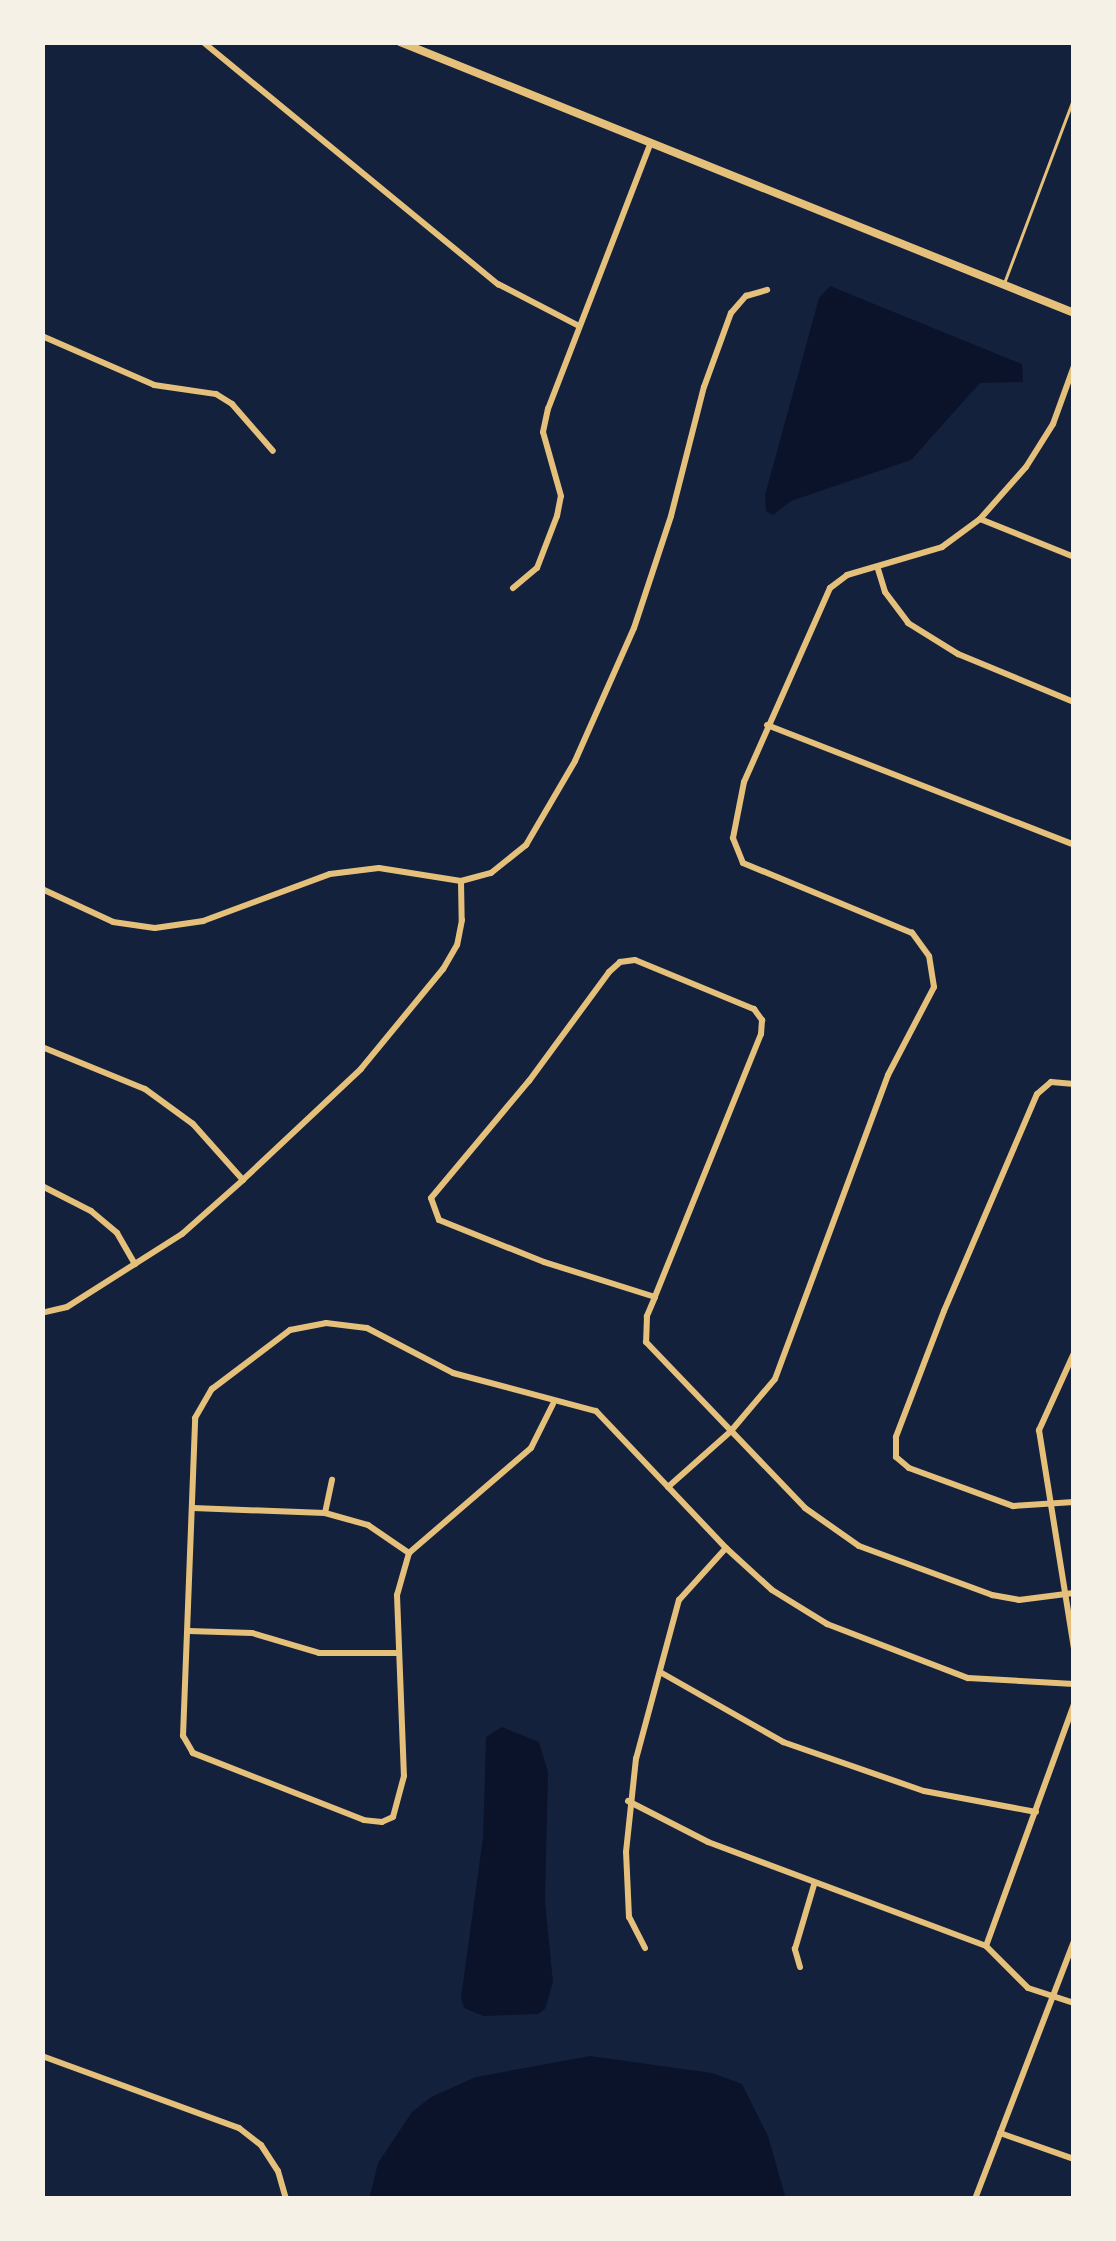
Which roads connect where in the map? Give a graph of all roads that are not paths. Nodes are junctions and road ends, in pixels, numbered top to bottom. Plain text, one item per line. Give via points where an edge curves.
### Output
1 (203, 42) edge
2 (400, 42) edge
3 (1074, 97) edge
4 (651, 142) junction
5 (1003, 285) junction
6 (766, 290) dead end
7 (1074, 313) edge
8 (579, 326) junction
9 (42, 336) edge
10 (1074, 365) edge
11 (273, 451) dead end
12 (980, 519) junction
13 (1074, 556) edge
14 (878, 568) junction
15 (513, 588) dead end
16 (1074, 702) edge
17 (767, 724) junction
18 (1074, 845) edge
19 (461, 881) junction
20 (42, 889) edge
21 (1074, 900) edge
22 (1074, 940) edge
23 (42, 1047) edge
24 (1074, 1084) edge
25 (243, 1180) junction
26 (42, 1186) edge
27 (135, 1264) junction
28 (655, 1297) junction
29 (42, 1313) edge
30 (1074, 1353) edge
31 (553, 1404) junction
32 (731, 1431) junction
33 (332, 1480) dead end
34 (668, 1487) junction
35 (1074, 1502) edge
36 (1050, 1507) junction
37 (193, 1508) junction
38 (325, 1513) junction
39 (726, 1548) junction
40 (409, 1553) junction
41 (1070, 1594) edge
42 (189, 1631) junction
43 (1074, 1648) edge
44 (398, 1654) junction
45 (659, 1671) junction
46 (1074, 1684) edge
47 (1074, 1704) edge
48 (628, 1801) junction
49 (1036, 1812) junction
50 (814, 1885) junction
51 (1074, 1941) edge
52 (986, 1946) junction
53 (645, 1948) dead end
54 (800, 1967) dead end
55 (1053, 1996) junction
56 (1074, 2003) edge
57 (42, 2056) edge
58 (1000, 2133) junction
59 (1074, 2159) edge
60 (286, 2199) edge
61 (975, 2199) edge

1 - 8 street via 498,284
2 - 4 street
3 - 5 lane
4 - 5 street
4 - 8 street
5 - 7 street
6 - 19 street via 731,313 634,628 575,760 526,845 491,873
8 - 15 street via 543,432 558,479 557,516 537,568
9 - 11 street via 154,385 216,394
10 - 12 street via 1054,424
12 - 13 street
12 - 14 street via 942,547
14 - 16 street via 908,623 958,654
14 - 17 street via 830,588
17 - 18 street
17 - 32 street via 733,838 743,863 912,933 928,956 934,987 888,1075 776,1379
19 - 20 street via 379,868 330,874 203,921 155,928 112,922
19 - 25 street via 457,945 443,968 361,1069
21 - 22 street
23 - 25 street via 145,1089 193,1124
24 - 36 street via 1051,1082 1037,1094 896,1437 896,1457 909,1468 1013,1506
25 - 27 street
26 - 27 street via 91,1211
27 - 29 street via 67,1307
28 - 28 street via 762,1020 754,1009 635,960 609,972 431,1198 439,1220
28 - 32 street via 646,1342
30 - 36 street via 1039,1430
31 - 34 street via 596,1411
31 - 37 street via 453,1373 368,1328 326,1323 290,1330 212,1389 195,1418
31 - 40 street via 530,1448
32 - 34 street
32 - 41 street via 805,1508 859,1546 992,1595
33 - 38 street
34 - 39 street
35 - 36 street
36 - 41 street
37 - 38 street
37 - 42 street
38 - 40 street via 368,1526
39 - 45 street via 680,1600
39 - 46 street via 827,1624 968,1678
40 - 44 street via 397,1595
41 - 43 street
42 - 44 street via 252,1633 319,1653
42 - 44 street via 183,1736 193,1754 382,1822 401,1800 404,1775
45 - 48 street
45 - 49 street via 783,1742 924,1791
47 - 49 street
48 - 50 street
48 - 53 street via 629,1917
49 - 52 street
50 - 52 street
50 - 54 street via 795,1949
51 - 55 street
52 - 55 street via 1028,1988
55 - 56 street
55 - 58 street
57 - 60 street via 239,2128 261,2145
58 - 59 street
58 - 61 street

